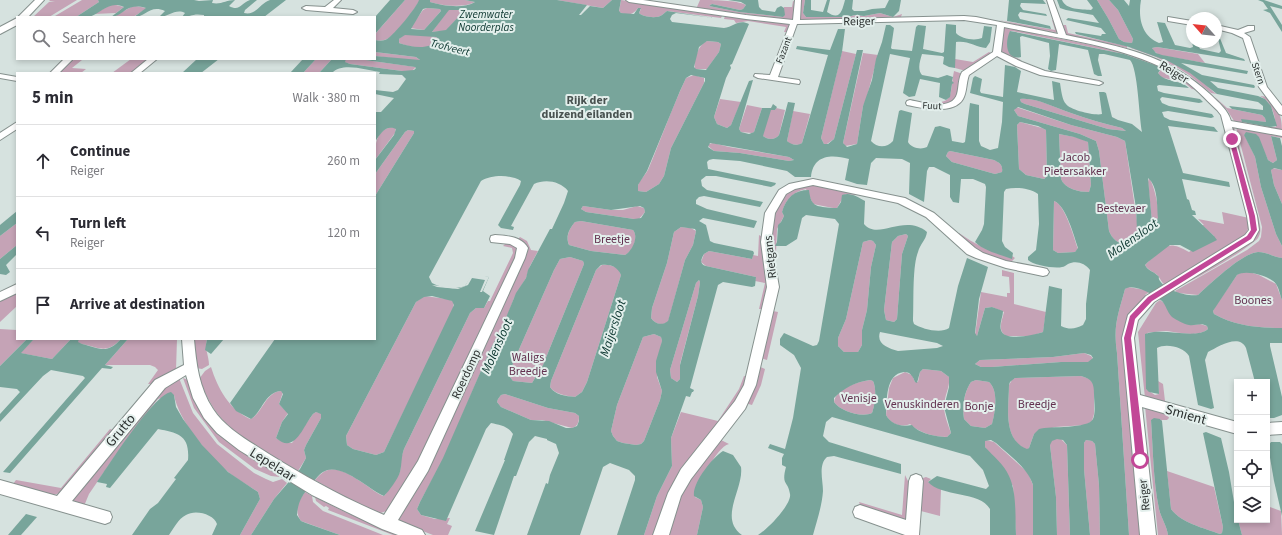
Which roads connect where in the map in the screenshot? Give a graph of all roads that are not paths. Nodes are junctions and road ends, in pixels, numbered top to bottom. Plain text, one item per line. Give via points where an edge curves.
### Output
1 (40, 0) edge
2 (338, 0) edge
3 (629, 0) edge
4 (698, 0) edge
5 (798, 0) edge
6 (1050, 0) edge
7 (306, 8) dead end
8 (693, 9) junction
9 (326, 10) junction
10 (353, 12) dead end
11 (24, 16) edge
12 (1171, 20) dead end
13 (16, 22) edge
14 (794, 22) junction
15 (1186, 22) edge
16 (1001, 24) junction
17 (1251, 28) dead end
18 (1222, 29) edge
19 (0, 31) edge
20 (1238, 33) junction
21 (1063, 36) junction
22 (998, 53) junction
23 (68, 60) edge
24 (152, 60) edge
25 (55, 72) edge
26 (136, 72) edge
27 (0, 76) edge
28 (758, 76) dead end
29 (773, 78) junction
30 (16, 79) edge
31 (796, 82) dead end
32 (1099, 83) dead end
33 (910, 103) dead end
34 (1282, 112) edge
35 (1227, 124) junction
36 (15, 127) edge
37 (1282, 133) edge
38 (0, 137) edge
39 (495, 239) dead end
40 (1043, 272) dead end
41 (16, 289) edge
42 (0, 297) edge
43 (188, 340) edge
44 (190, 368) junction
45 (1134, 399) junction
46 (1234, 427) edge
47 (1282, 428) edge
48 (1270, 429) edge
49 (916, 480) dead end
50 (0, 487) edge
51 (60, 504) junction
52 (860, 512) dead end
53 (105, 517) dead end
54 (387, 524) junction
55 (912, 532) edge
56 (417, 535) edge
57 (661, 535) edge
58 (1148, 535) edge

1 - 11 street
2 - 9 street
3 - 8 street, Reiger
4 - 8 street
5 - 14 street, Fazant
6 - 21 street
7 - 9 street
8 - 14 street, Reiger via 762,20
9 - 10 street
12 - 15 street
13 - 19 street
14 - 16 street, Reiger via 964,18
14 - 29 street, Fazant
16 - 21 street, Reiger
16 - 22 street
17 - 20 street
18 - 20 street
20 - 34 street, Stern via 1246,37 1263,87
21 - 35 street, Reiger via 1128,51 1174,70 1215,103 1225,115
22 - 32 street via 1043,73
22 - 33 street, Fuut via 965,74 961,96 954,104 933,107
23 - 25 street
24 - 26 street
27 - 30 street
28 - 29 street, Fazant
29 - 31 street, Fazant
35 - 37 street
35 - 45 street, Reiger via 1254,230 1249,238 1150,299 1132,318 1128,338
36 - 38 street
39 - 54 street, Roerdomp via 521,245 523,248 520,258 423,466
40 - 57 street, Rietgans via 1010,266 970,251 930,215 901,200 813,182 792,186 782,192 770,213 766,242 773,287 750,385 736,411 674,493
41 - 42 street
43 - 44 street, Lepelaar
44 - 51 street, Grutto via 160,384
44 - 54 street, Lepelaar via 204,408 217,424 236,440 314,489
45 - 46 street, Smient
45 - 58 street, Reiger
47 - 48 street
49 - 55 street
50 - 51 street
51 - 53 street
52 - 55 street
54 - 56 street, Lepelaar

